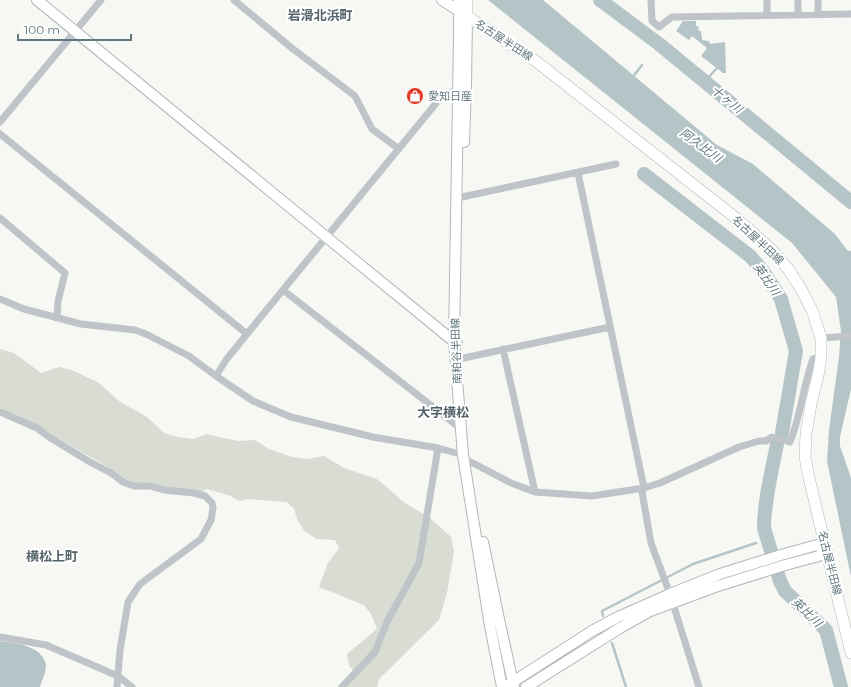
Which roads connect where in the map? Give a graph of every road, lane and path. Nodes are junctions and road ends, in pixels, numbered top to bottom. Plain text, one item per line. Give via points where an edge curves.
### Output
1 (37, 0) edge
2 (101, 0) edge
3 (234, 0) edge
4 (442, 0) edge
5 (467, 0) edge
6 (651, 0) edge
7 (768, 0) edge
8 (798, 0) edge
9 (818, 0) edge
10 (461, 9) edge
11 (851, 14) edge
12 (798, 15) junction
13 (818, 15) junction
14 (768, 16) junction
15 (75, 31) junction
16 (462, 87) junction
17 (0, 122) edge
18 (0, 134) edge
19 (399, 149) junction
20 (616, 164) dead end
21 (578, 173) junction
22 (462, 197) junction
23 (0, 218) edge
24 (326, 238) junction
25 (283, 290) junction
26 (0, 299) edge
27 (57, 318) junction
28 (610, 327) junction
29 (247, 334) junction
30 (851, 336) edge
31 (820, 338) junction
32 (456, 343) junction
33 (503, 349) junction
34 (821, 357) junction
35 (459, 359) junction
36 (216, 376) junction
37 (0, 412) edge
38 (460, 428) junction
39 (438, 448) junction
40 (465, 457) junction
41 (644, 488) junction
42 (535, 492) junction
43 (826, 549) junction
44 (783, 560) junction
45 (669, 594) junction
46 (0, 637) edge
47 (851, 653) edge
48 (118, 676) junction
49 (509, 686) edge
50 (117, 687) edge
51 (132, 687) edge
52 (342, 687) edge
53 (526, 687) edge
54 (699, 687) edge

1 - 15 street
2 - 15 street
3 - 19 street via 355,96 372,129
4 - 10 street
5 - 10 main road, 名古屋半田線
6 - 14 street via 652,21 659,26 672,17
7 - 14 street
8 - 12 street
9 - 13 street
10 - 16 street, 南粕谷半田線
10 - 31 main road, 名古屋半田線 via 537,62 771,249 801,289 812,310
11 - 13 street
12 - 13 street
12 - 14 street
15 - 17 street
15 - 24 street
16 - 19 street via 442,96
16 - 22 street, 南粕谷半田線
16 - 32 street, 南粕谷半田線
18 - 29 street
19 - 24 street
20 - 21 street
21 - 22 street
21 - 28 street
22 - 32 street, 南粕谷半田線
23 - 27 street via 65,273
24 - 25 street
24 - 32 street
25 - 29 street
25 - 38 street
26 - 27 street
27 - 36 street via 146,334 175,347
28 - 33 street
28 - 41 street
29 - 36 street
30 - 31 street
31 - 34 main road, 名古屋半田線
32 - 35 street, 南粕谷半田線
32 - 38 street, 南粕谷半田線
33 - 35 street
33 - 42 street
34 - 41 street via 813,359 808,372 790,442 772,437 766,441 739,447
34 - 43 main road, 名古屋半田線 via 806,434 806,457
35 - 40 street, 南粕谷半田線
36 - 39 street via 253,401 291,417 373,437
37 - 48 street via 37,428 90,462 111,472 123,482 134,486 200,494 212,503 211,520 202,539 140,584 128,602
38 - 40 street, 南粕谷半田線
39 - 40 street
39 - 52 street via 419,563 386,622 375,652
40 - 42 street via 511,483
40 - 49 street, 南粕谷半田線 via 500,624
41 - 42 street via 592,496
41 - 45 street via 642,492 651,544
43 - 44 street via 817,545
43 - 47 main road, 名古屋半田線
44 - 45 street via 762,561
44 - 45 street via 765,571 715,587
45 - 49 street via 618,616
45 - 53 street via 650,612
45 - 54 street
46 - 48 street via 46,645
48 - 50 street
48 - 51 street

